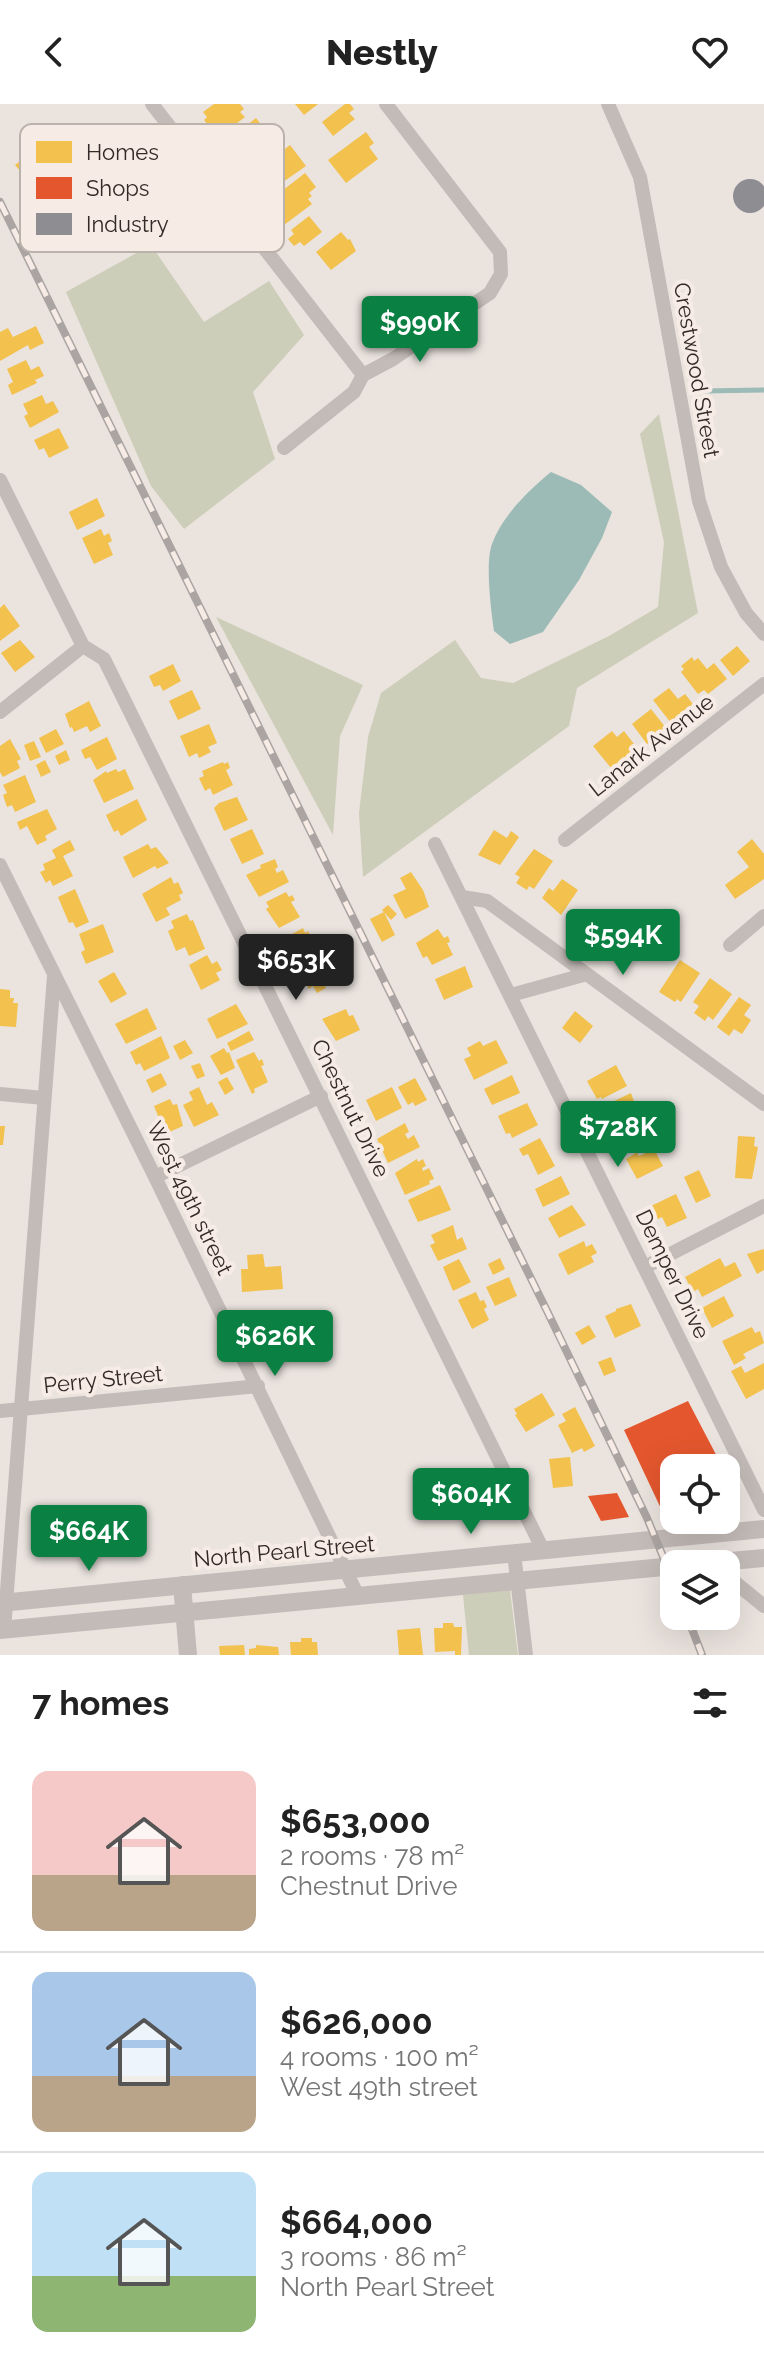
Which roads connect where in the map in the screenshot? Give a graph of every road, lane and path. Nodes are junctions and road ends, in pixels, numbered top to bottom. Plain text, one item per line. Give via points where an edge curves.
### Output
1 (152, 104) edge
2 (386, 104) edge
3 (608, 104) edge
4 (168, 124) edge
5 (267, 252) edge
6 (363, 375) junction
7 (284, 448) dead end
8 (0, 480) edge
9 (764, 634) edge
10 (83, 646) junction
11 (764, 684) edge
12 (0, 712) edge
13 (565, 840) dead end
14 (435, 844) dead end
15 (0, 865) edge
16 (462, 897) junction
17 (764, 916) edge
18 (730, 945) dead end
19 (54, 974) junction
20 (587, 974) junction
21 (511, 995) junction
22 (0, 1094) edge
23 (321, 1096) junction
24 (44, 1098) junction
25 (764, 1104) edge
26 (155, 1177) junction
27 (764, 1206) edge
28 (645, 1267) junction
29 (258, 1386) junction
30 (20, 1409) junction
31 (0, 1411) edge
32 (764, 1510) edge
33 (764, 1529) edge
34 (543, 1550) junction
35 (514, 1553) junction
36 (764, 1558) edge
37 (740, 1562) edge
38 (660, 1567) edge
39 (348, 1569) junction
40 (517, 1581) junction
41 (182, 1585) junction
42 (740, 1588) edge
43 (358, 1596) junction
44 (3, 1602) edge
45 (764, 1606) edge
46 (184, 1612) junction
47 (2, 1630) edge
48 (188, 1655) edge
49 (526, 1655) edge

1 - 4 street
2 - 6 street via 500,252 501,274 490,293
3 - 9 street, Crestwood Street via 640,177 699,501 721,567
5 - 6 street
6 - 7 street via 354,392
8 - 10 street, Chestnut Drive
10 - 12 street
10 - 23 street, Chestnut Drive via 104,659
11 - 13 street, Lanark Avenue
14 - 16 street, Demper Drive
15 - 19 street, West 49th street
16 - 20 street via 487,901
16 - 21 street, Demper Drive
17 - 18 street
19 - 24 street
19 - 26 street, West 49th street
20 - 21 street
20 - 25 street
21 - 28 street, Demper Drive
22 - 24 street
23 - 26 street
23 - 34 street, Chestnut Drive
24 - 30 street
26 - 29 street, West 49th street
27 - 28 street
28 - 32 street, Demper Drive
29 - 30 street, Perry Street
29 - 39 street, West 49th street
30 - 31 street, Perry Street
30 - 44 street
33 - 34 street, North Pearl Street
34 - 35 street, North Pearl Street
35 - 39 street, North Pearl Street
35 - 40 street
36 - 37 street
38 - 40 street
39 - 41 street, North Pearl Street
39 - 43 street, West 49th street
40 - 43 street
40 - 49 street
41 - 44 street, North Pearl Street
41 - 46 street
42 - 45 street
43 - 46 street
44 - 47 street
46 - 47 street
46 - 48 street

